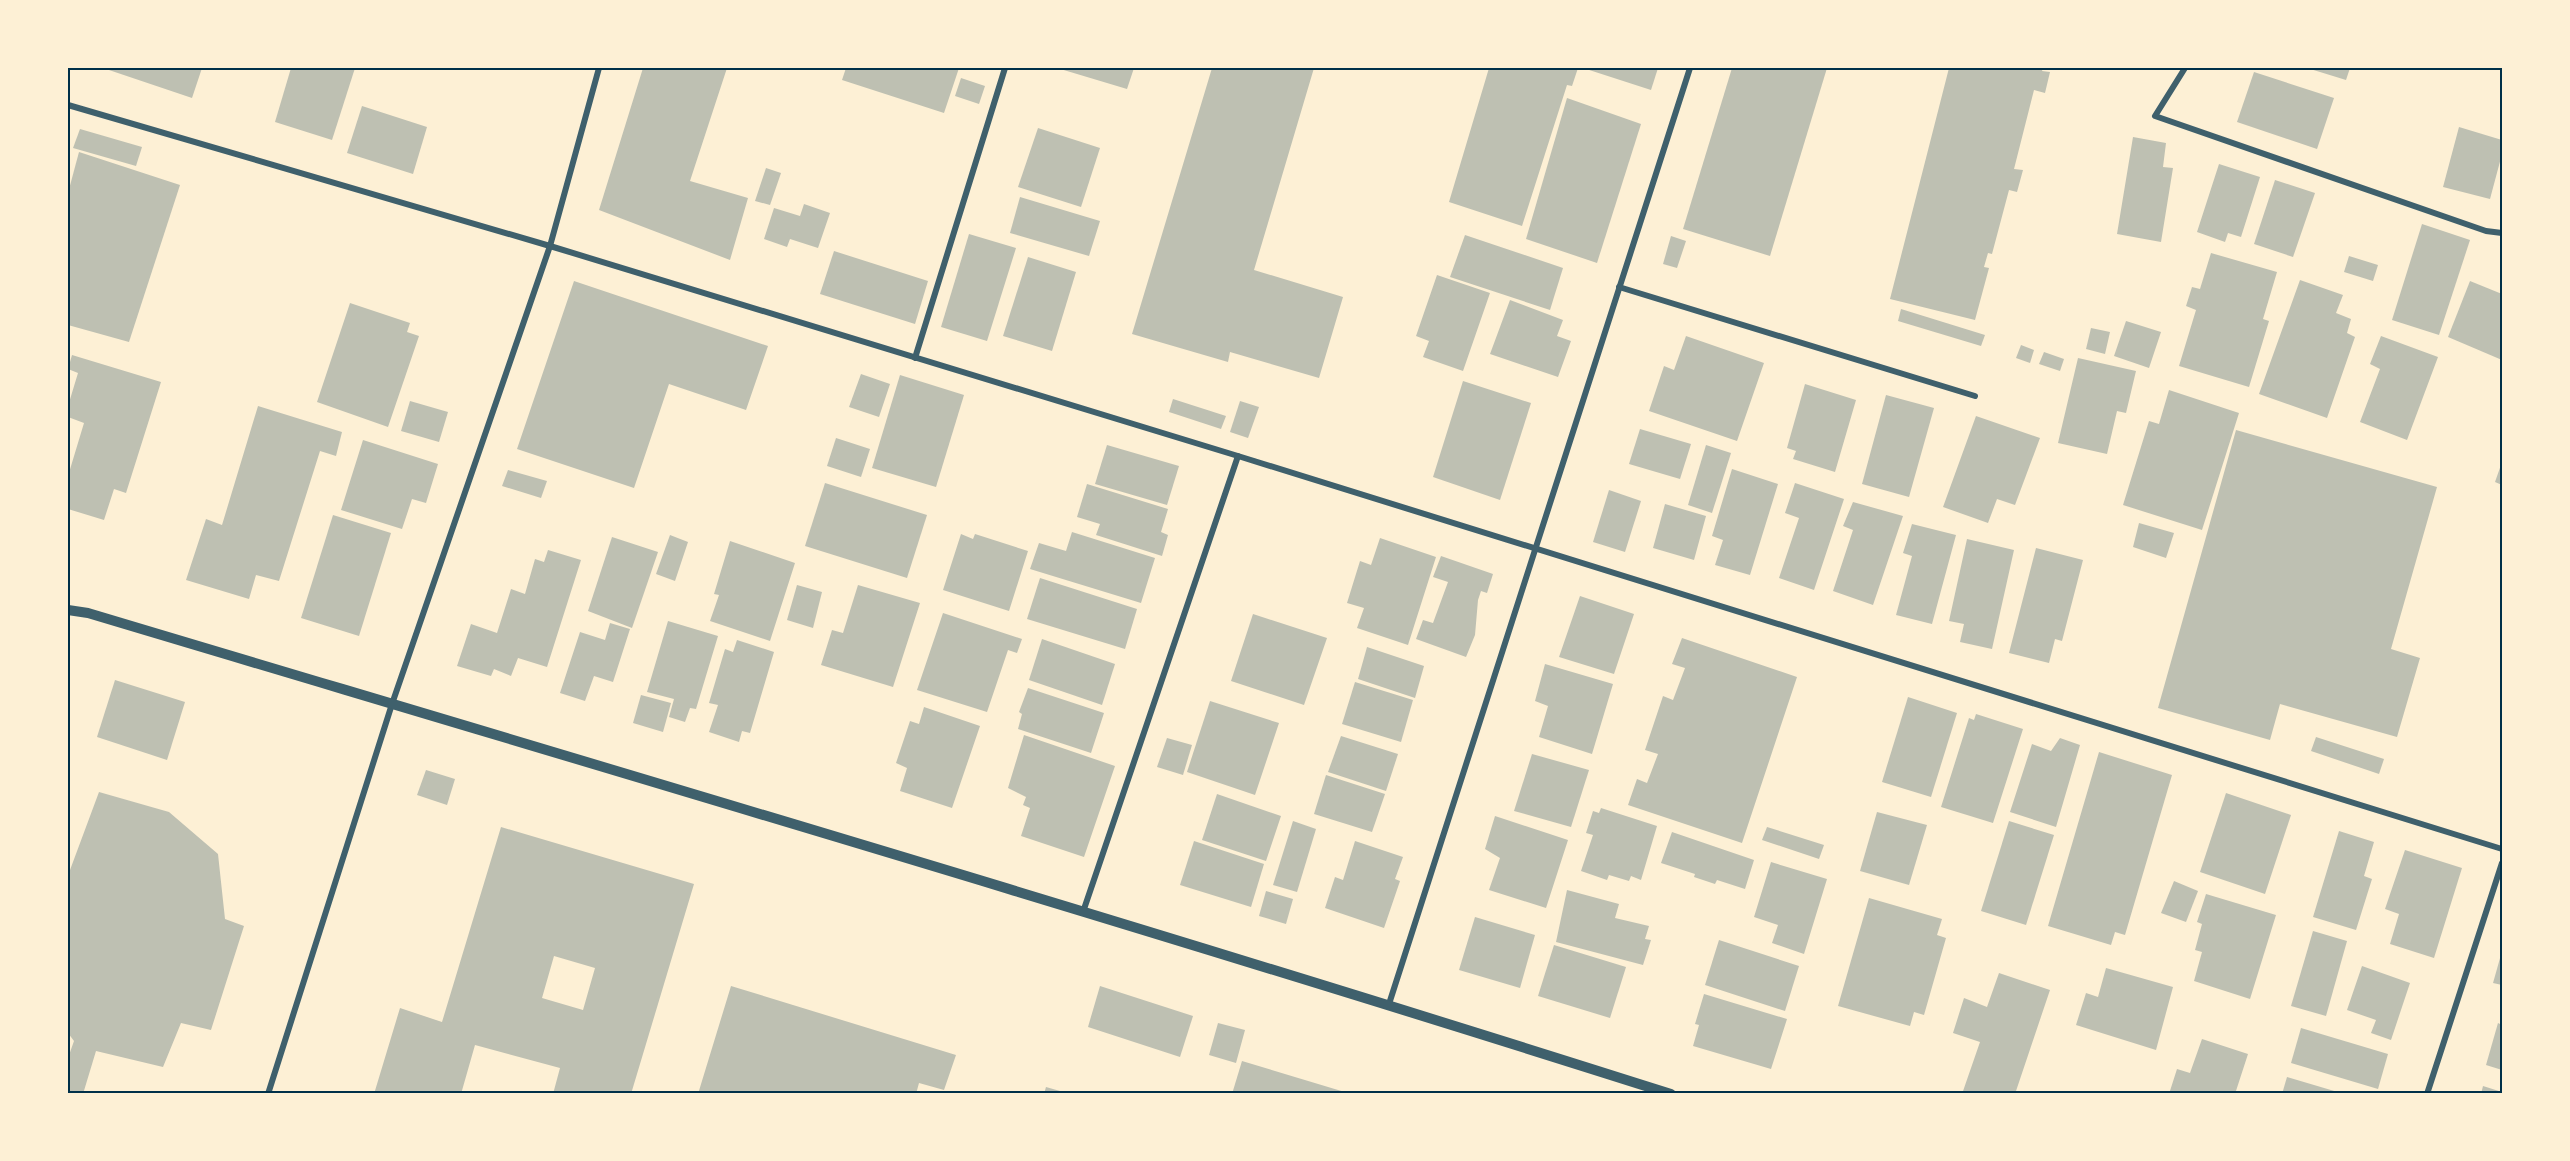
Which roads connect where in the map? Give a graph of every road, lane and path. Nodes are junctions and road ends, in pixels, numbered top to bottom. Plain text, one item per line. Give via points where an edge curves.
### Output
1 (599, 68) edge
2 (1005, 68) edge
3 (1690, 68) edge
4 (2185, 68) edge
5 (68, 105) edge
6 (2502, 233) edge
7 (550, 246) junction
8 (1619, 287) junction
9 (915, 358) junction
10 (1975, 396) dead end
11 (1238, 456) junction
12 (1536, 547) junction
13 (68, 610) edge
14 (392, 704) junction
15 (2502, 849) edge
16 (2502, 863) edge
17 (1083, 912) junction
18 (1389, 1004) junction
19 (268, 1094) edge
20 (1671, 1094) edge
21 (2427, 1094) edge

1 - 7 street
2 - 9 street
3 - 8 street
4 - 6 street via 2155,116 2486,231
5 - 7 street
7 - 9 street
7 - 14 street
8 - 10 street
8 - 12 street
9 - 11 street
11 - 12 street
11 - 17 street
12 - 15 street
12 - 18 street
13 - 14 street
14 - 17 street
14 - 19 street
16 - 21 street
17 - 18 street
18 - 20 street

